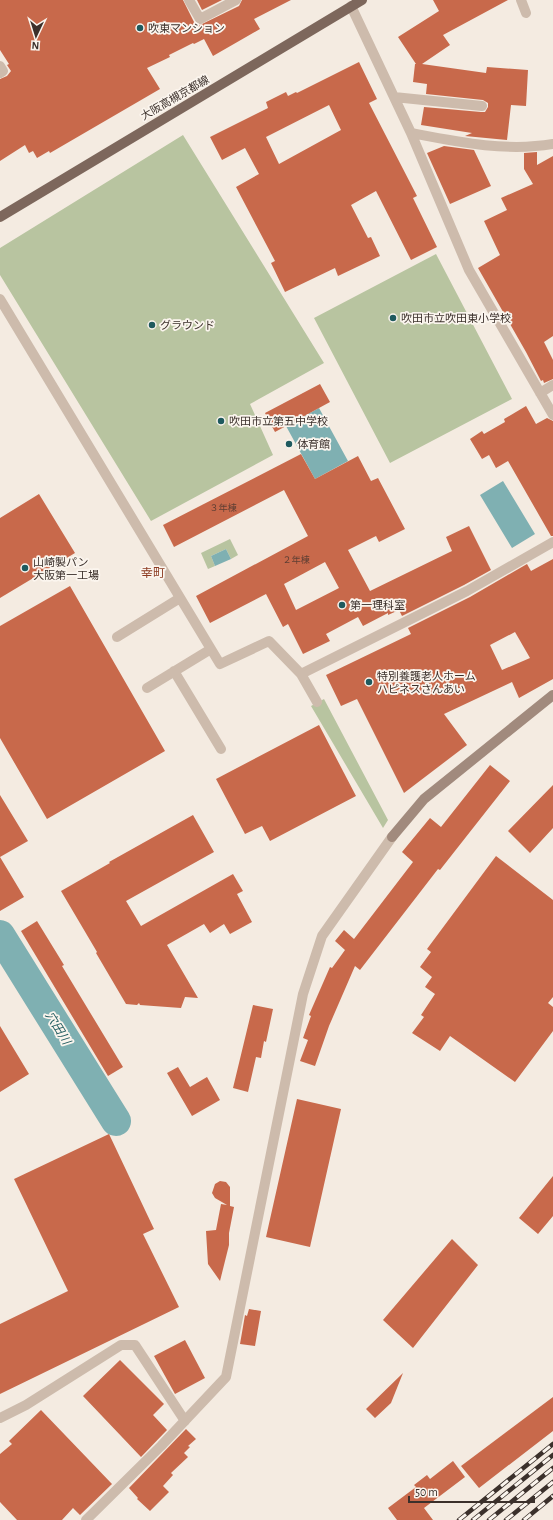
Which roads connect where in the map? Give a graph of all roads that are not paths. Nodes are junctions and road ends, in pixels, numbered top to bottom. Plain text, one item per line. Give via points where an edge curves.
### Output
1 (189, 0) edge
2 (236, 0) edge
3 (362, 0) edge
4 (521, 0) edge
5 (351, 6) junction
6 (526, 13) dead end
7 (0, 66) edge
8 (0, 72) edge
9 (394, 97) junction
10 (482, 106) dead end
11 (411, 133) junction
12 (553, 144) edge
13 (0, 217) edge
14 (0, 299) edge
15 (553, 386) edge
16 (540, 393) junction
17 (553, 415) edge
18 (553, 542) edge
19 (180, 598) junction
20 (117, 637) dead end
21 (212, 649) junction
22 (174, 671) junction
23 (301, 674) junction
24 (147, 688) dead end
25 (553, 695) edge
26 (317, 702) dead end
27 (221, 749) dead end
28 (0, 1418) edge
29 (185, 1421) junction
30 (86, 1520) edge

1 - 2 street via 200,19
3 - 5 main road, 大阪高槻京都線
4 - 6 street
5 - 9 street
5 - 13 main road, 大阪高槻京都線
7 - 8 street via 3,71
9 - 10 street
9 - 11 street
11 - 12 street via 470,144
11 - 16 street via 470,270
14 - 19 street
15 - 16 street
16 - 17 street
18 - 23 street via 467,591
19 - 20 street
19 - 21 street
21 - 22 street
21 - 23 street via 220,664 269,641
22 - 24 street
22 - 27 street
23 - 26 street
25 - 29 street via 424,799 392,837 322,936 302,994 226,1377
28 - 29 street via 26,1405 121,1346 135,1345
29 - 30 street

